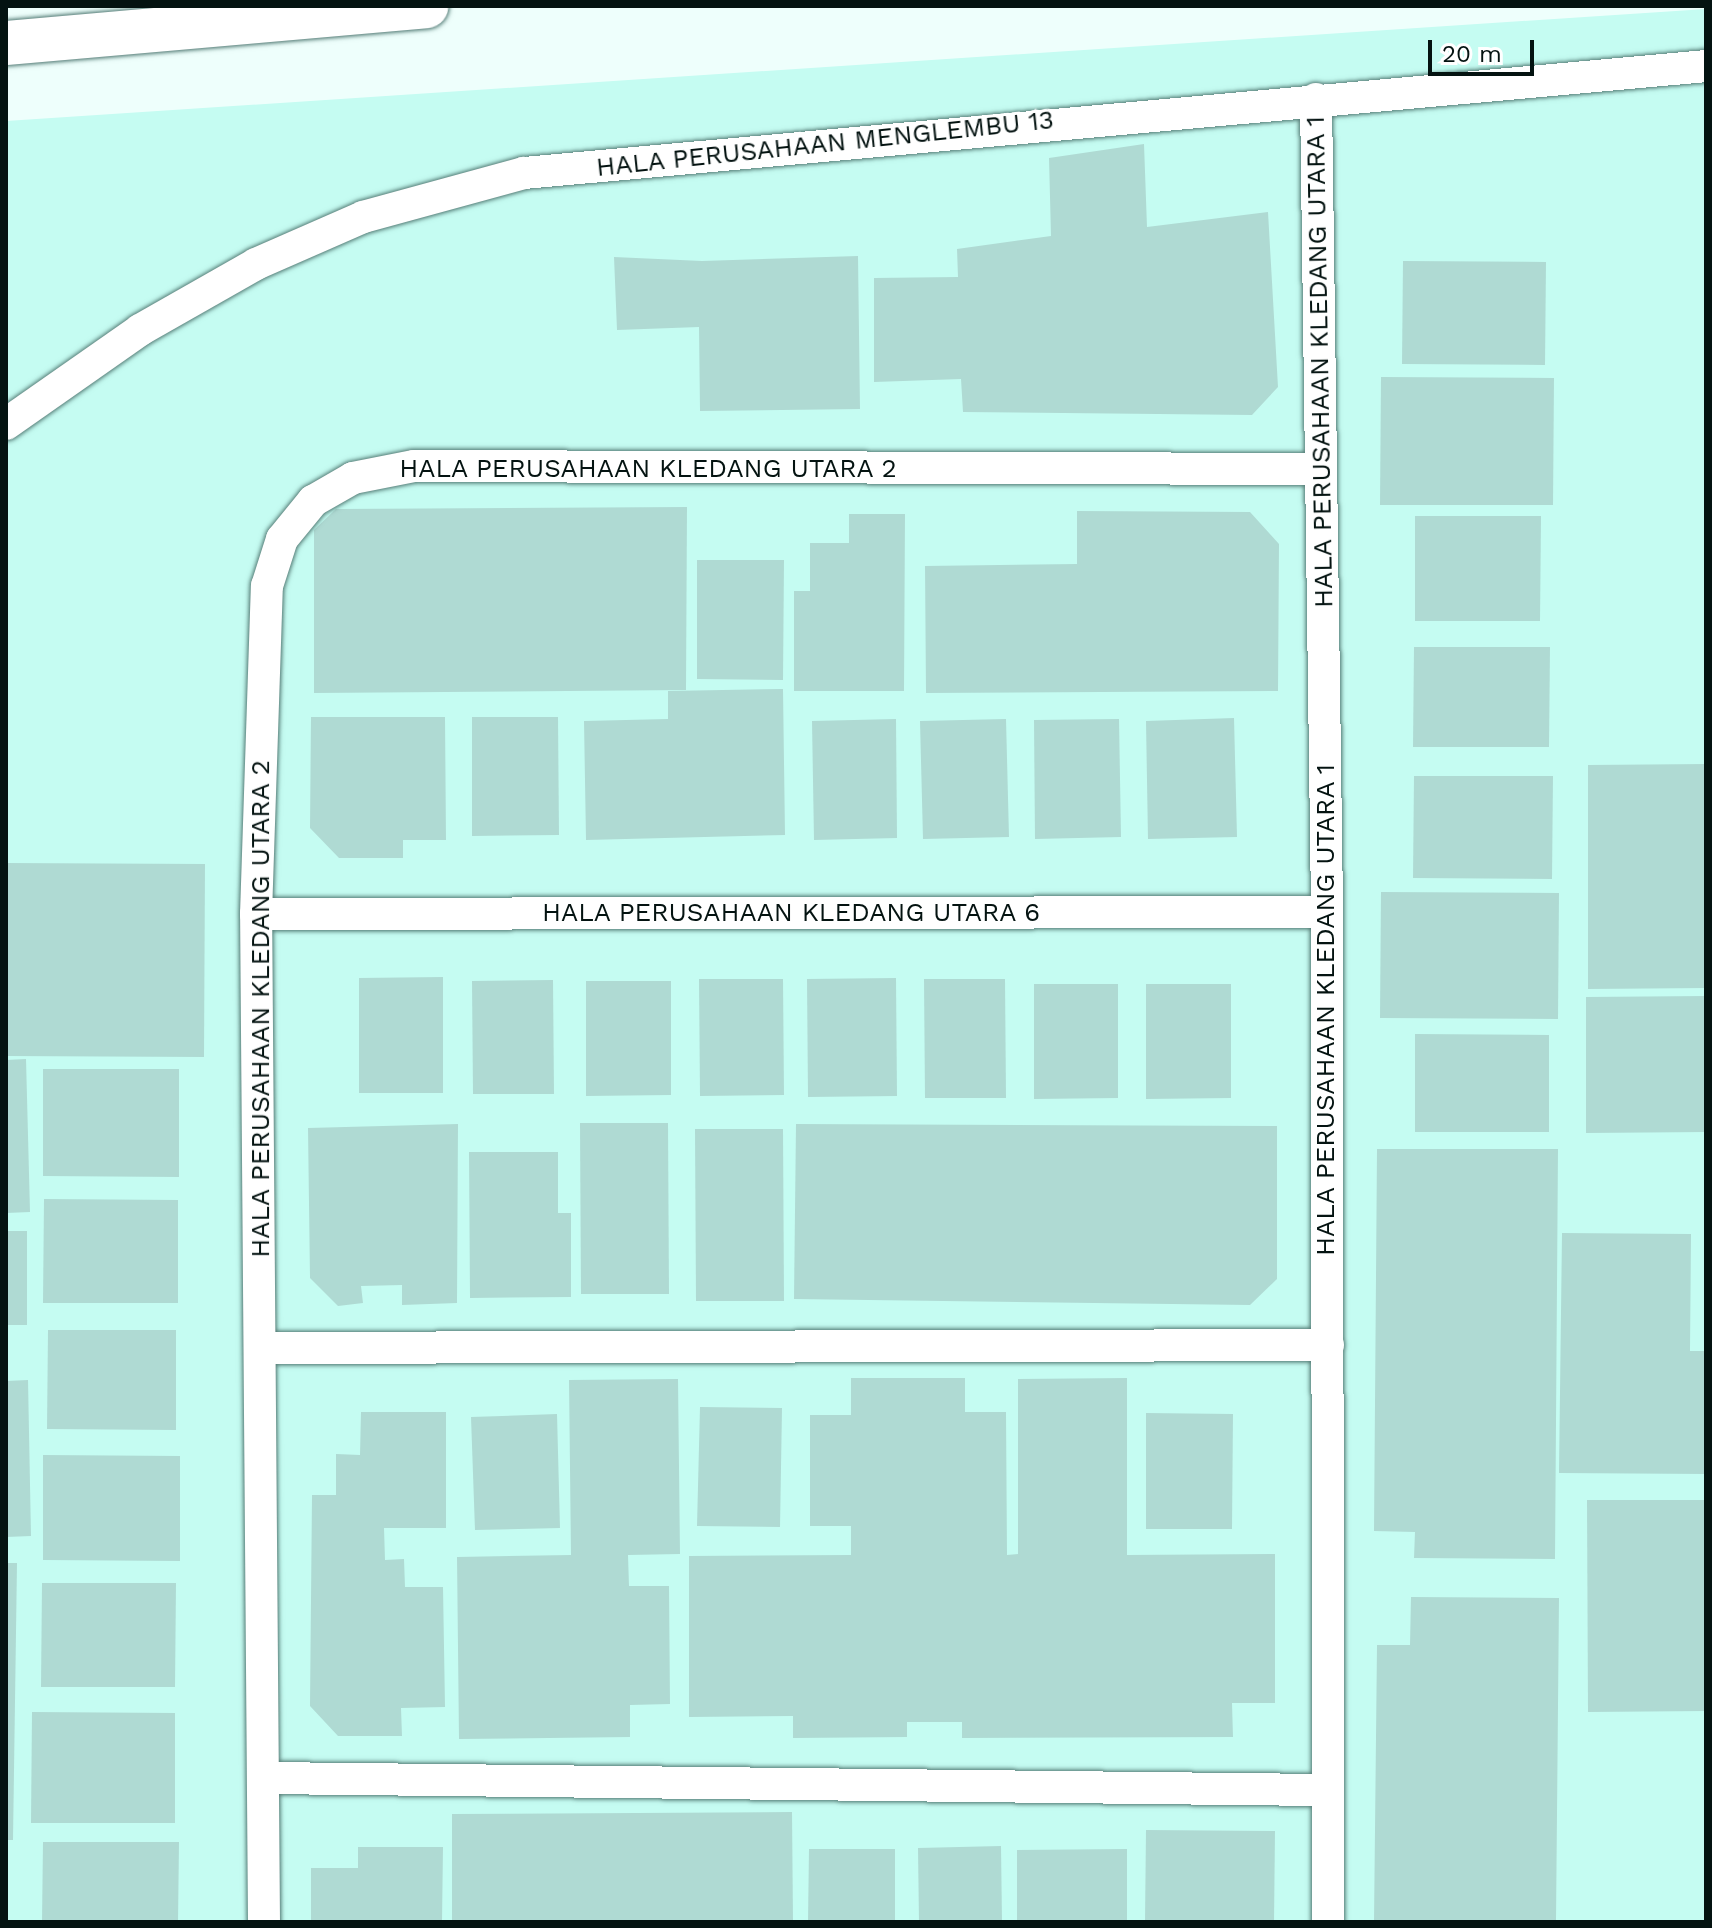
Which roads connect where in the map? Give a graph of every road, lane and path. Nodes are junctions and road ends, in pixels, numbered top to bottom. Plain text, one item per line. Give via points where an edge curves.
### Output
1 (426, 6) edge
2 (6, 43) edge
3 (1706, 66) edge
4 (1316, 99) junction
5 (6, 424) edge
6 (1321, 469) junction
7 (1327, 912) junction
8 (256, 914) junction
9 (1328, 1345) junction
10 (261, 1348) junction
11 (265, 1778) junction
12 (1324, 1790) junction
13 (264, 1922) edge
14 (1328, 1922) edge

1 - 2 main road
3 - 4 street, HALA PERUSAHAAN MENGLEMBU 13
4 - 5 street, HALA PERUSAHAAN MENGLEMBU 13 via 524,173 363,217 256,264 140,330
4 - 6 street, HALA PERUSAHAAN KLEDANG UTARA 1
6 - 7 street, HALA PERUSAHAAN KLEDANG UTARA 1
6 - 8 street, HALA PERUSAHAAN KLEDANG UTARA 2 via 414,466 353,478 313,501 282,539 267,586
7 - 8 street, HALA PERUSAHAAN KLEDANG UTARA 6
7 - 9 street, HALA PERUSAHAAN KLEDANG UTARA 1
8 - 10 street, HALA PERUSAHAAN KLEDANG UTARA 2
9 - 10 street
9 - 12 street, HALA PERUSAHAAN KLEDANG UTARA 1
10 - 11 street, HALA PERUSAHAAN KLEDANG UTARA 2
11 - 12 street
11 - 13 street, HALA PERUSAHAAN KLEDANG UTARA 2
12 - 14 street, HALA PERUSAHAAN KLEDANG UTARA 1

